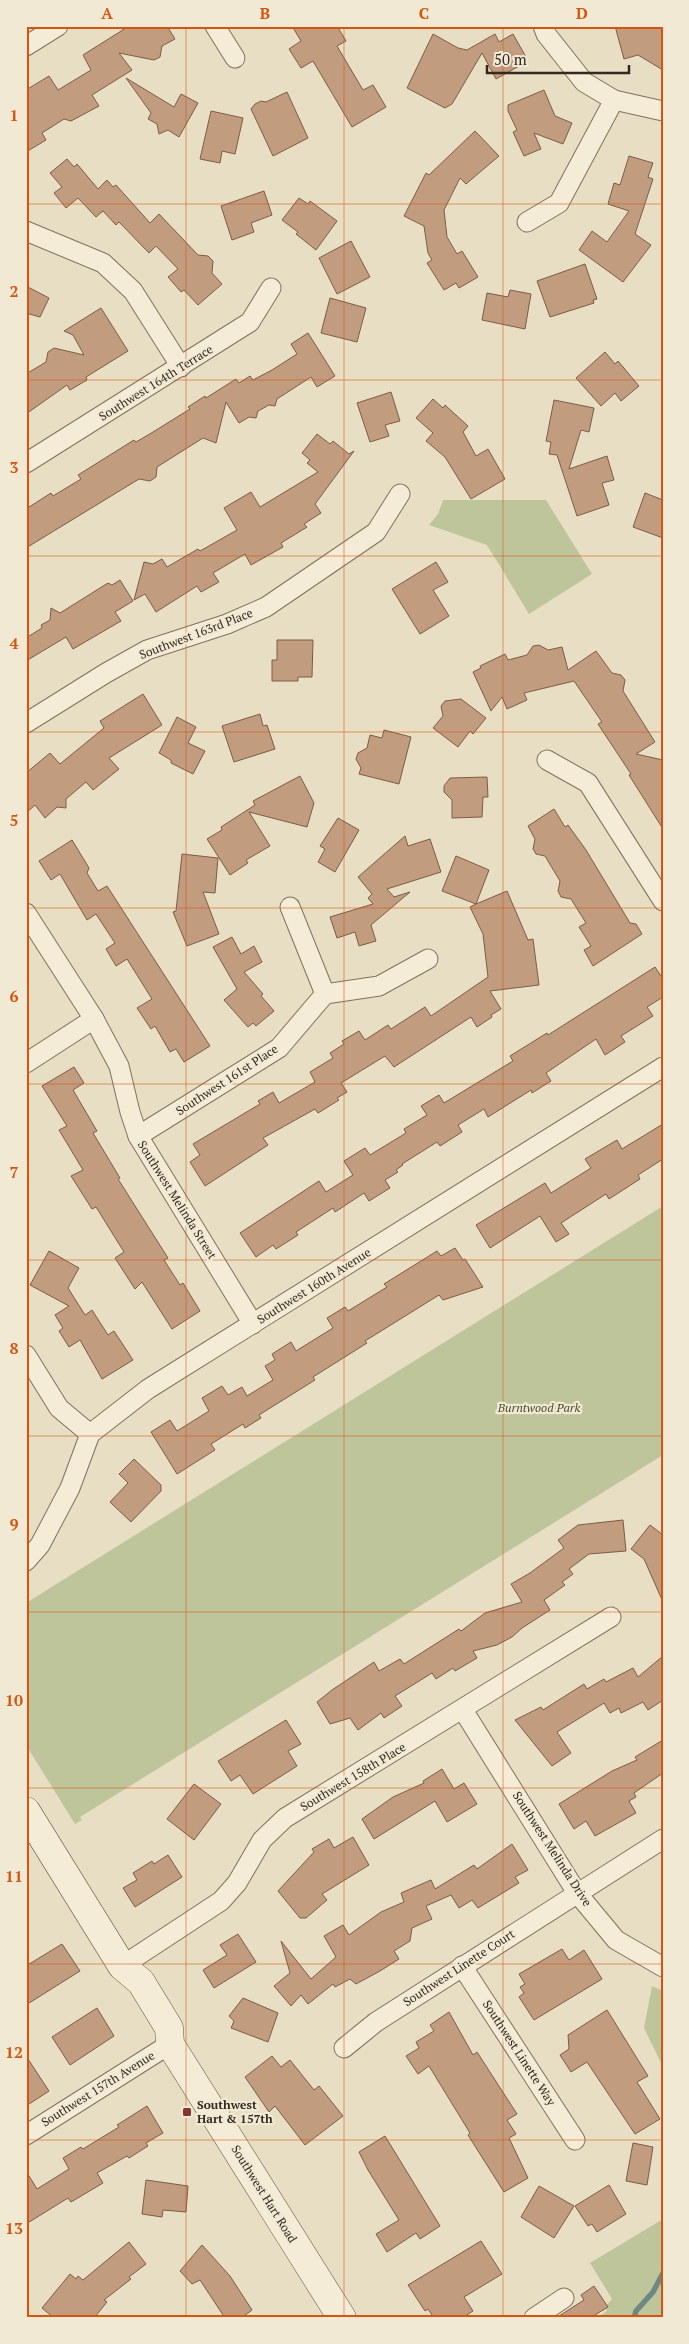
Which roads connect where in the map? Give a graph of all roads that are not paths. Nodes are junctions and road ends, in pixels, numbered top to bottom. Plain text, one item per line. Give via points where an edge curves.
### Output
1 (58, 26) edge
2 (215, 26) edge
3 (543, 26) edge
4 (26, 46) edge
5 (235, 58) dead end
6 (614, 100) junction
7 (663, 111) edge
8 (527, 222) dead end
9 (26, 231) edge
10 (271, 288) dead end
11 (181, 367) junction
12 (26, 463) edge
13 (400, 494) dead end
14 (26, 723) edge
15 (547, 760) dead end
16 (663, 901) edge
17 (290, 907) dead end
18 (26, 913) edge
19 (428, 959) dead end
20 (324, 994) junction
21 (94, 1019) junction
22 (26, 1063) edge
23 (663, 1067) edge
24 (138, 1136) junction
25 (253, 1324) junction
26 (26, 1356) edge
27 (90, 1434) junction
28 (26, 1561) edge
29 (611, 1617) dead end
30 (463, 1710) junction
31 (26, 1811) edge
32 (663, 1839) edge
33 (577, 1892) junction
34 (122, 1966) junction
35 (462, 1966) junction
36 (663, 1967) edge
37 (170, 2044) junction
38 (344, 2048) dead end
39 (26, 2135) edge
40 (575, 2140) dead end
41 (564, 2298) dead end
42 (342, 2318) edge
43 (534, 2318) edge

1 - 4 street
2 - 5 street
3 - 6 street via 584,82
6 - 7 street
6 - 8 street via 559,203
9 - 11 street via 103,263 133,291
10 - 11 street, Southwest 164th Terrace via 250,322
11 - 12 street, Southwest 164th Terrace
13 - 14 street, Southwest 163rd Place via 376,532 266,607 227,624 147,650
15 - 16 street via 588,783
17 - 20 street
18 - 21 street, Southwest Melinda Street
19 - 20 street via 379,986
20 - 24 street, Southwest 161st Place via 279,1048
21 - 22 street
21 - 24 street, Southwest Melinda Street via 119,1066
23 - 25 street, Southwest 160th Avenue
24 - 25 street, Southwest Melinda Street
25 - 27 street, Southwest 160th Avenue via 148,1389
26 - 27 street via 59,1408
27 - 28 street via 70,1488 40,1546
29 - 30 street, Southwest 158th Place
30 - 33 street, Southwest Melinda Drive
30 - 34 street, Southwest 158th Place via 285,1818 262,1840 237,1883 221,1901
31 - 34 main road, Southwest Hart Road
32 - 33 street
33 - 35 street, Southwest Linette Court
33 - 36 street, Southwest Melinda Drive via 616,1940
34 - 37 main road, Southwest Hart Road via 141,1982 169,2028
35 - 38 street, Southwest Linette Court via 376,2022
35 - 40 street, Southwest Linette Way
37 - 39 street, Southwest 157th Avenue
37 - 42 main road, Southwest Hart Road
41 - 43 street

